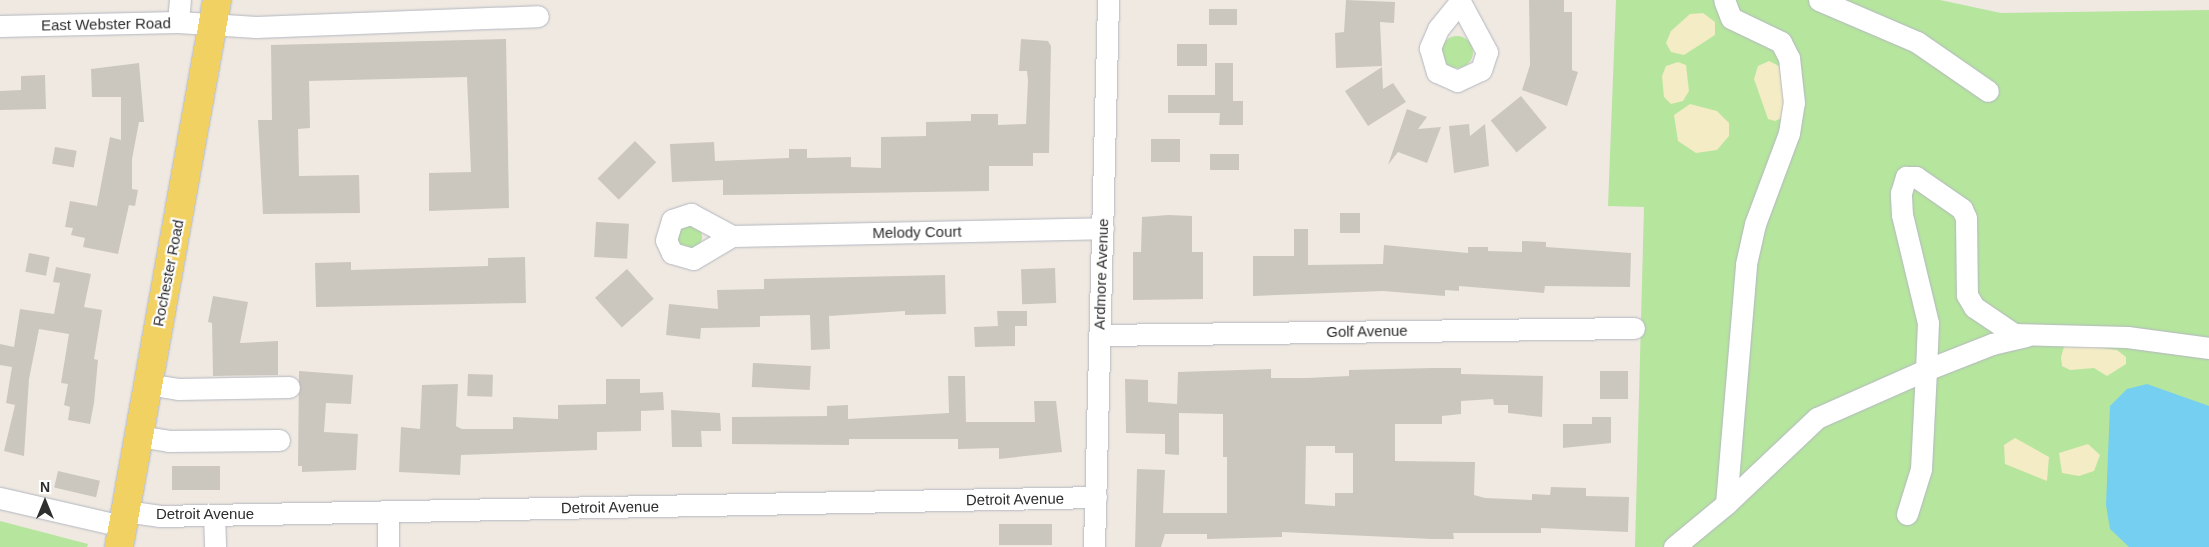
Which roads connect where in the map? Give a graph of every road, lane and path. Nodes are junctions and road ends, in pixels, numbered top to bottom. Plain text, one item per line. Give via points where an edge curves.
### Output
1 (180, 0) edge
2 (1108, 0) edge
3 (1724, 0) edge
4 (1819, 0) edge
5 (215, 12) edge
6 (538, 16) dead end
7 (178, 22) junction
8 (0, 26) edge
9 (1988, 92) dead end
10 (1103, 228) junction
11 (732, 236) dead end
12 (1634, 328) dead end
13 (1099, 336) junction
14 (2026, 336) junction
15 (2209, 348) edge
16 (1926, 370) junction
17 (147, 384) junction
18 (289, 387) dead end
19 (138, 436) junction
20 (279, 440) dead end
21 (1096, 497) junction
22 (0, 498) edge
23 (1726, 504) junction
24 (388, 511) junction
25 (1907, 514) dead end
26 (214, 515) junction
27 (122, 528) edge
28 (215, 547) edge
29 (388, 547) edge
30 (1094, 547) edge
31 (1674, 547) edge

1 - 7 street
2 - 10 street, Ardmore Avenue
3 - 23 street via 1731,18 1781,42 1789,58 1794,103 1789,133 1755,224 1746,264
4 - 9 street via 1917,42
5 - 6 street, East Webster Road via 256,27
5 - 7 street, East Webster Road
5 - 17 main road, Rochester Road
7 - 8 street, East Webster Road
10 - 11 street, Melody Court
10 - 13 street, Ardmore Avenue
12 - 13 street, Golf Avenue
13 - 21 street, Ardmore Avenue
14 - 15 street via 2127,337
14 - 16 street via 1992,344
14 - 16 street via 1985,316 1967,295 1966,218 1962,209 1916,177 1906,177 1901,193 1902,215 1928,323
16 - 23 street via 1817,418
16 - 25 street via 1921,469
17 - 18 street via 178,389
17 - 19 main road, Rochester Road
19 - 20 street via 168,441
19 - 27 main road, Rochester Road
21 - 24 street, Detroit Avenue
21 - 30 street, Ardmore Avenue
22 - 27 street, Detroit Avenue
23 - 31 street
24 - 26 street, Detroit Avenue
24 - 29 street
26 - 27 street, Detroit Avenue via 159,516
26 - 28 street

